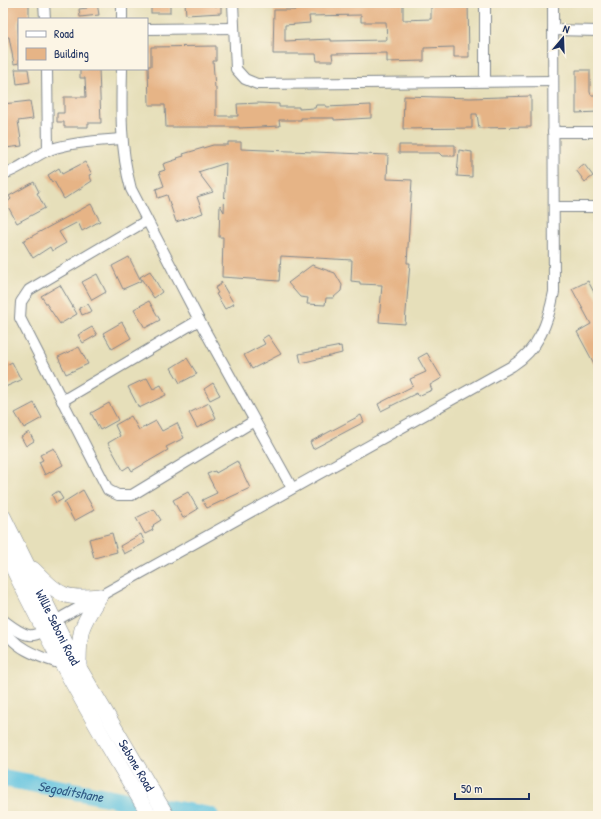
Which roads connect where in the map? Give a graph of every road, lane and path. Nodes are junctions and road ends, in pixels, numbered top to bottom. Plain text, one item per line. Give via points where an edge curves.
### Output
1 (44, 3) edge
2 (122, 3) edge
3 (234, 3) edge
4 (485, 3) edge
5 (553, 3) edge
6 (45, 18) edge
7 (122, 18) edge
8 (234, 28) junction
9 (148, 29) edge
10 (553, 30) junction
11 (598, 31) edge
12 (47, 70) edge
13 (122, 70) edge
14 (485, 81) junction
15 (553, 81) junction
16 (553, 132) junction
17 (598, 132) edge
18 (122, 139) junction
19 (48, 151) junction
20 (3, 174) edge
21 (555, 207) junction
22 (598, 207) edge
23 (146, 221) junction
24 (199, 320) junction
25 (62, 401) junction
26 (254, 421) junction
27 (292, 488) junction
28 (3, 516) edge
29 (3, 547) edge
30 (25, 562) junction
31 (100, 596) junction
32 (3, 620) edge
33 (3, 625) edge
34 (50, 626) junction
35 (61, 664) junction
36 (79, 669) junction
37 (112, 739) junction
38 (150, 816) edge
39 (166, 816) edge

1 - 6 street
2 - 7 street
3 - 8 street
4 - 14 street
5 - 10 street
8 - 9 street
8 - 14 street via 236,70 245,79 257,84
10 - 11 street
10 - 15 street
12 - 19 street
13 - 18 street
14 - 15 street
15 - 16 street
16 - 17 street
16 - 21 street
18 - 19 street via 63,146
18 - 23 street via 131,189
19 - 20 street
21 - 22 street
21 - 27 street via 554,292 550,314 543,333 523,360
23 - 24 street
23 - 25 street via 29,290 21,302 20,318
24 - 25 street
24 - 26 street
25 - 26 street via 108,490 118,495 132,495
26 - 27 street
27 - 31 street
28 - 30 main road, Willie Seboni Road
29 - 34 main road, Willie Seboni Road
30 - 31 main road via 67,597
30 - 34 main road, Willie Seboni Road
31 - 34 street
31 - 36 main road via 82,625
32 - 34 street via 25,635 37,635
33 - 35 street via 5,631 19,646
34 - 35 main road, Willie Seboni Road
34 - 36 main road, Willie Seboni Road
35 - 37 main road, Willie Seboni Road
36 - 37 main road, Willie Seboni Road
37 - 38 main road, Sebone Road
37 - 39 main road, Sebone Road

